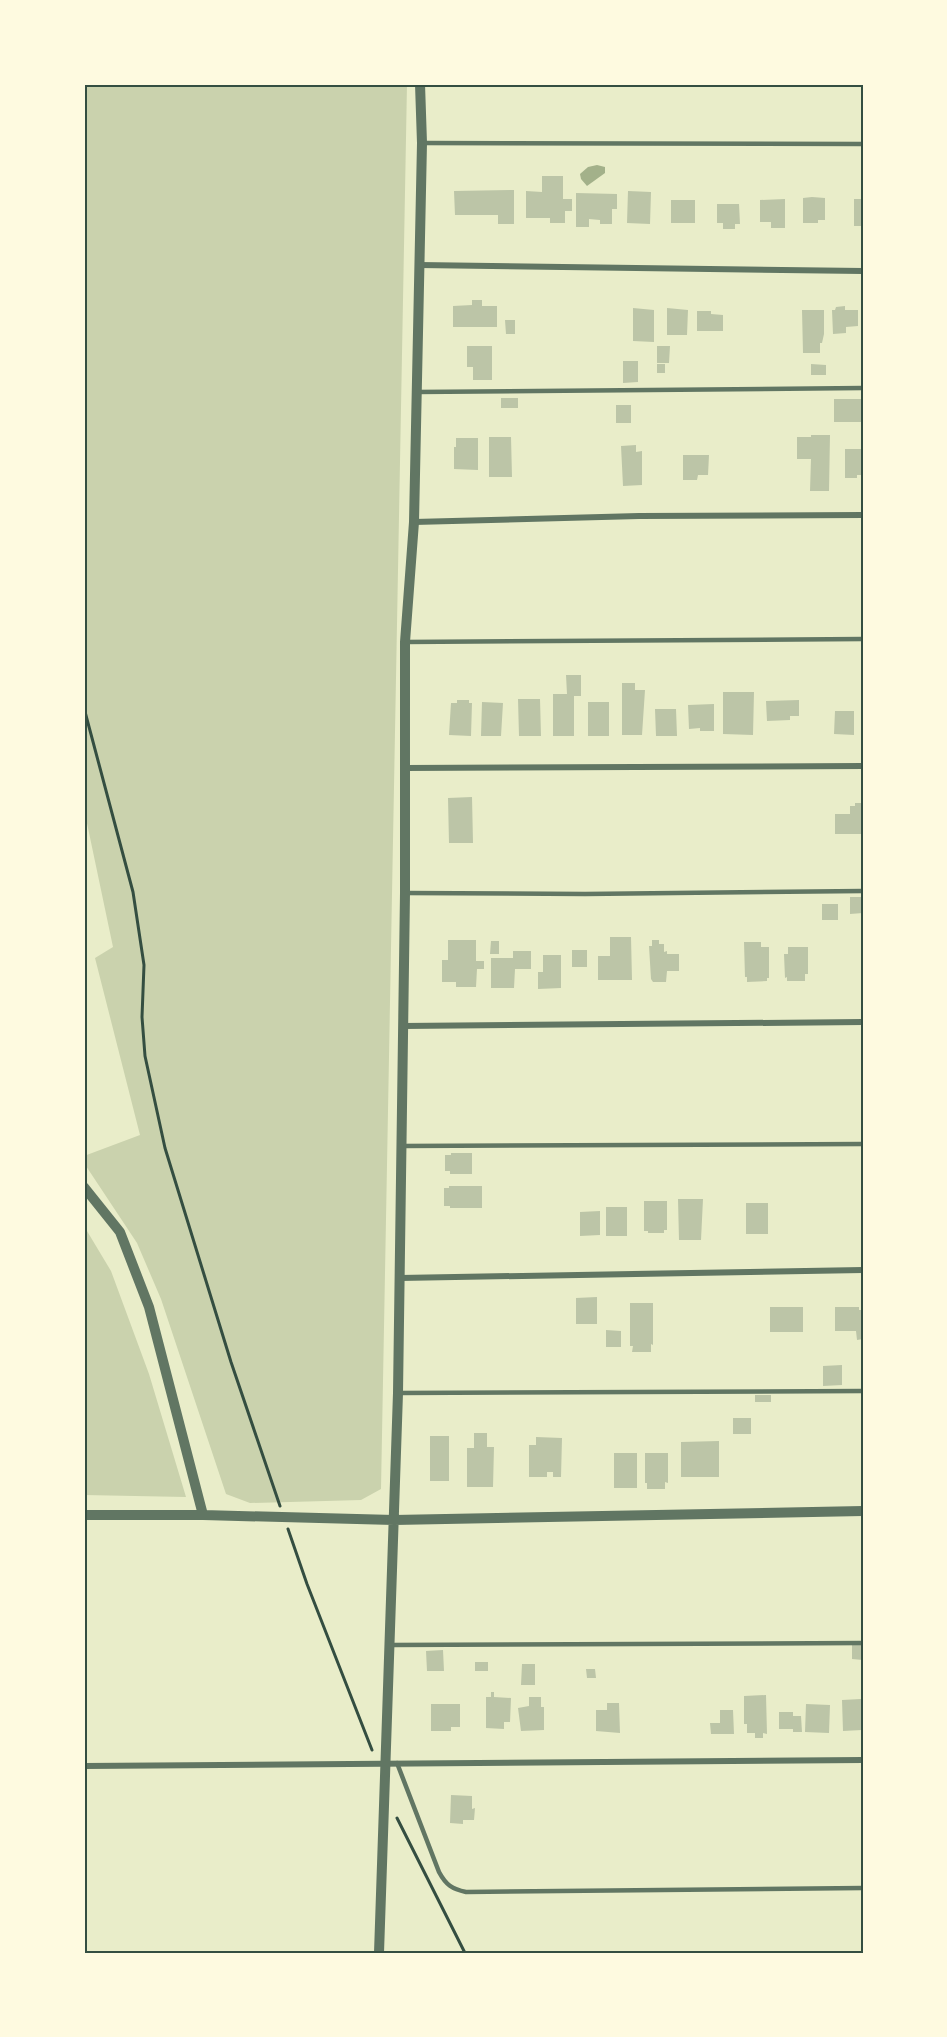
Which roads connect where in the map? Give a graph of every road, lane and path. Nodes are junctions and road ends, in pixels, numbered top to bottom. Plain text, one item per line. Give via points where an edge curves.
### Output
1 (420, 84) edge
2 (422, 143) junction
3 (863, 144) edge
4 (419, 265) junction
5 (863, 271) edge
6 (863, 388) edge
7 (416, 392) junction
8 (863, 515) edge
9 (414, 522) junction
10 (863, 639) edge
11 (405, 642) junction
12 (84, 708) edge
13 (863, 766) edge
14 (405, 768) junction
15 (863, 891) edge
16 (405, 893) junction
17 (863, 1022) edge
18 (404, 1026) junction
19 (863, 1144) edge
20 (402, 1146) junction
21 (84, 1187) edge
22 (863, 1270) edge
23 (400, 1278) junction
24 (863, 1391) edge
25 (398, 1393) junction
26 (863, 1511) edge
27 (84, 1515) edge
28 (203, 1515) junction
29 (284, 1517) junction
30 (394, 1520) junction
31 (863, 1643) edge
32 (391, 1645) junction
33 (863, 1760) edge
34 (387, 1764) junction
35 (84, 1766) edge
36 (396, 1814) dead end
37 (863, 1888) edge
38 (379, 1953) edge
39 (465, 1953) edge

1 - 2 street
2 - 3 lane
2 - 4 street
4 - 5 street
4 - 7 street
6 - 7 lane
7 - 9 street
8 - 9 street
9 - 11 street
10 - 11 lane
11 - 14 street
12 - 29 path via 133,892 144,965 145,1056 165,1148
13 - 14 street
14 - 16 street
15 - 16 lane
16 - 18 street
17 - 18 street
18 - 20 street
19 - 20 lane
20 - 23 street
21 - 28 street via 120,1232 149,1306
22 - 23 street
23 - 25 street
24 - 25 lane
25 - 30 street
26 - 30 street
27 - 28 street
28 - 29 street
29 - 30 street
29 - 34 path via 307,1584
30 - 32 street
31 - 32 lane
32 - 34 street
33 - 34 street
34 - 35 street
34 - 37 lane via 439,1872 446,1884 456,1890
34 - 38 street
36 - 39 path

